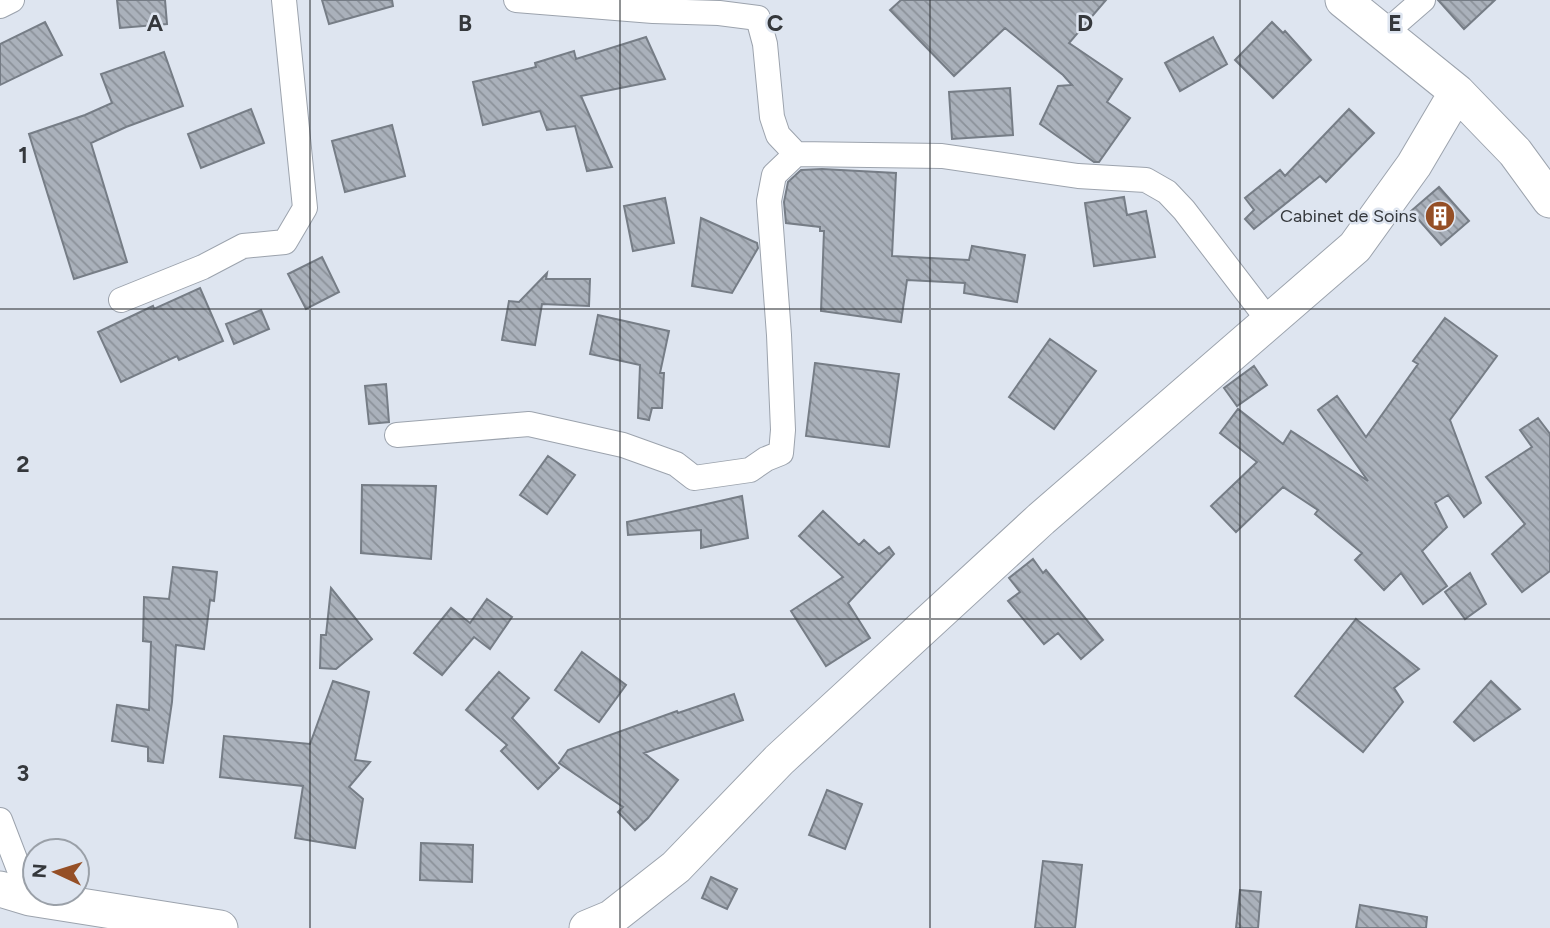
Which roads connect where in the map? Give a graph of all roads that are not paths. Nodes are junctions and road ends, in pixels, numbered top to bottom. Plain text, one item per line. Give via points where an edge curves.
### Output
1 (12, 0) edge
2 (284, 0) edge
3 (516, 0) edge
4 (1343, 0) edge
5 (1423, 0) edge
6 (0, 6) edge
7 (1385, 33) junction
8 (1457, 93) junction
9 (796, 154) junction
10 (1550, 200) edge
11 (121, 300) dead end
12 (1269, 321) junction
13 (397, 435) dead end
14 (0, 820) edge
15 (15, 894) edge
16 (605, 925) edge
17 (220, 928) edge

1 - 6 street
2 - 11 street via 305,208 285,242 243,246
3 - 9 street via 758,18 772,117 778,135
4 - 7 street
5 - 7 street
7 - 8 street
8 - 10 street via 1515,152
8 - 12 street via 1414,165 1355,247
9 - 12 street via 942,156 1078,176 1146,180 1167,192 1184,210
9 - 13 street via 774,175 769,201 779,335 781,453 750,470 694,478 676,464 623,445 529,424
12 - 16 street via 1041,519 779,760 676,867
14 - 15 street
15 - 17 street

